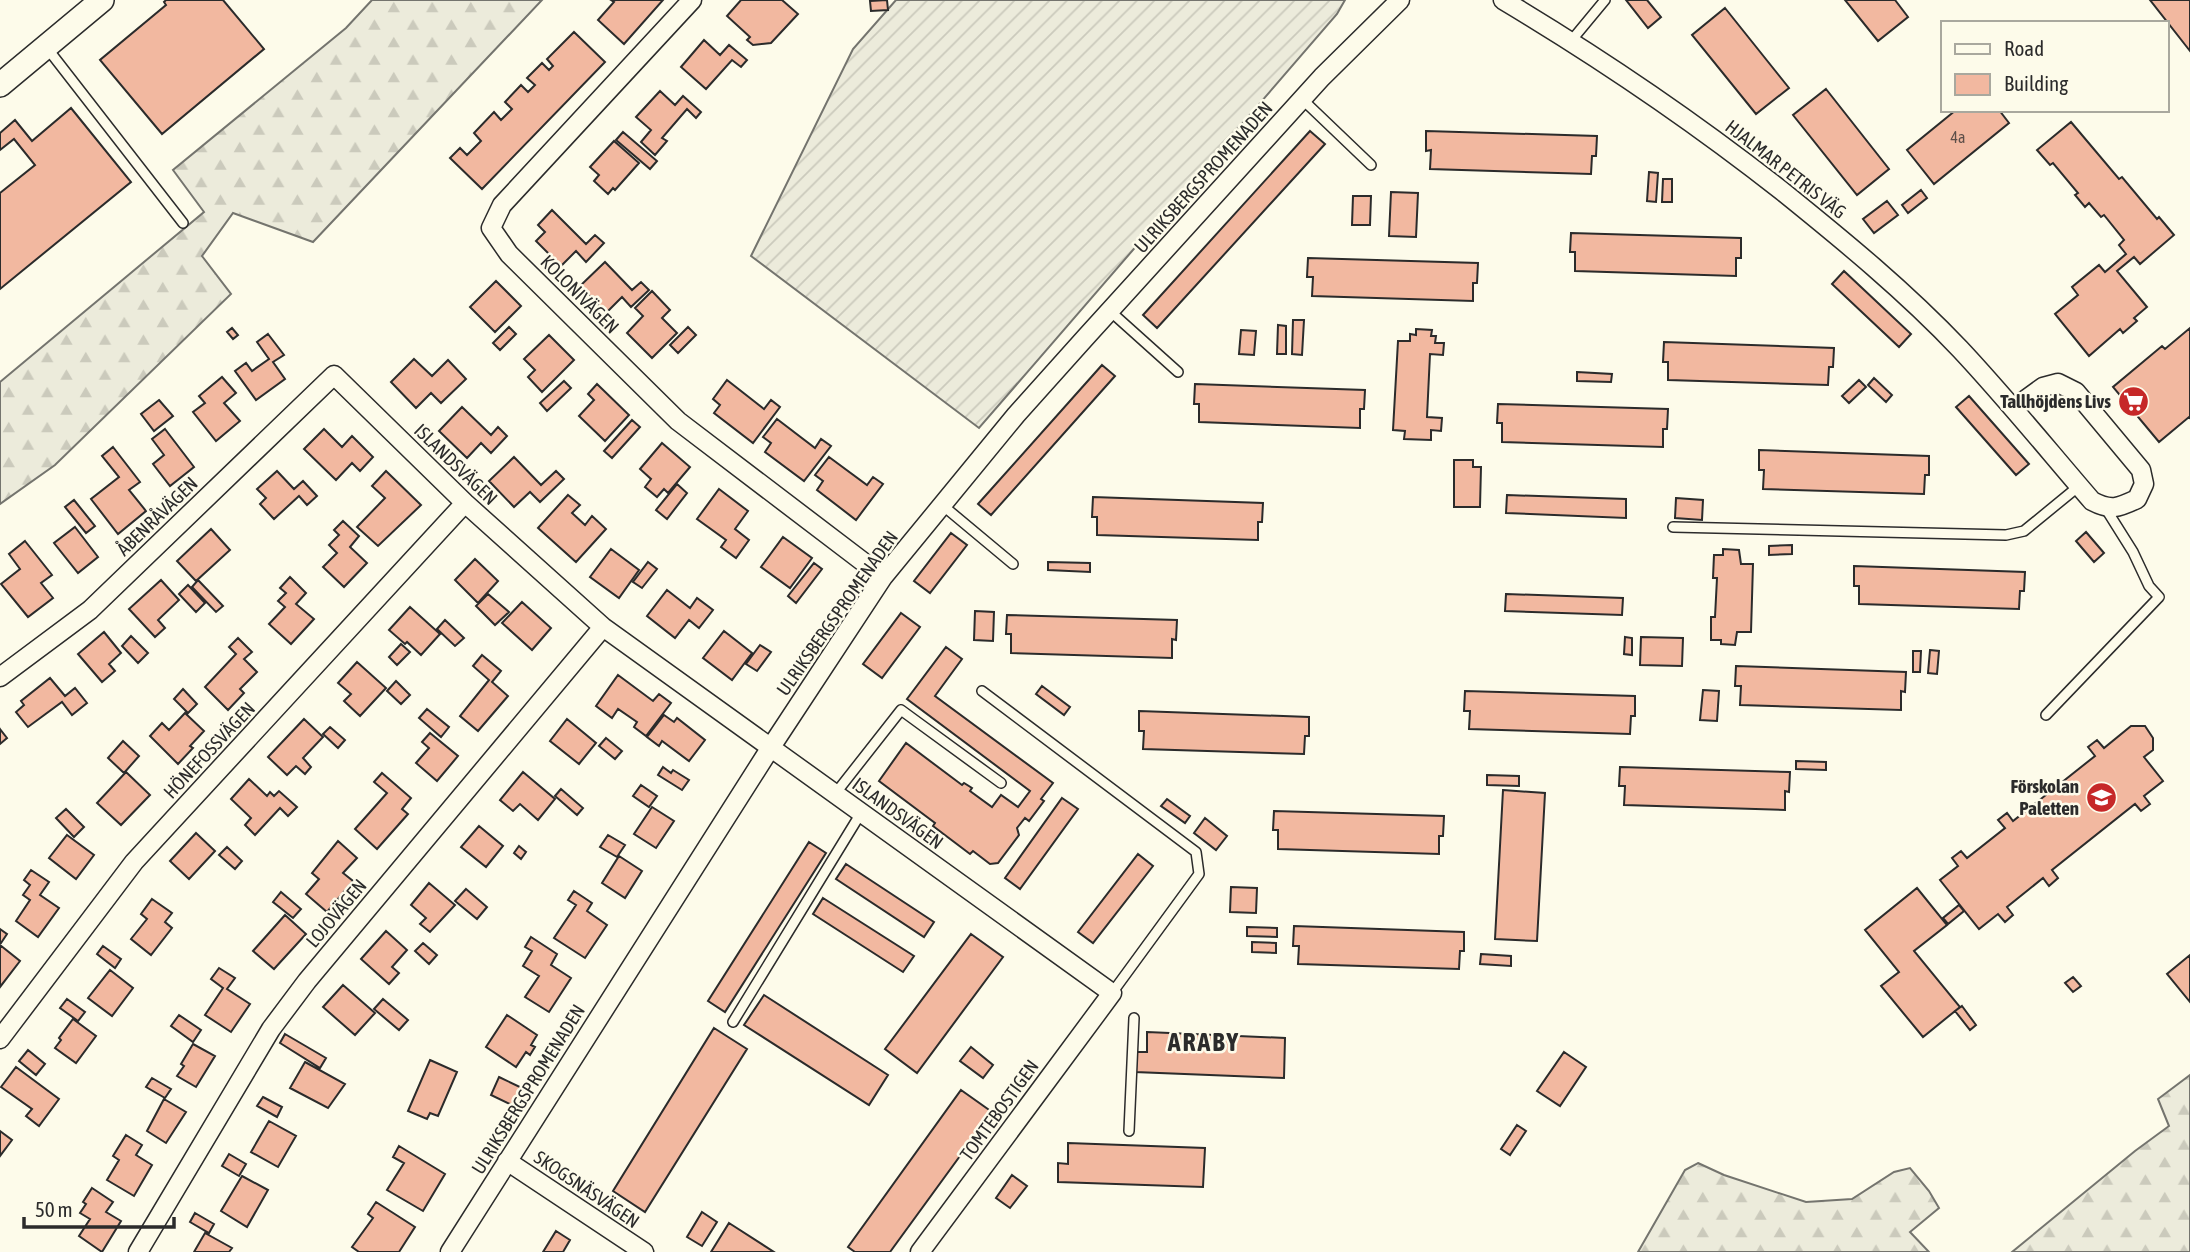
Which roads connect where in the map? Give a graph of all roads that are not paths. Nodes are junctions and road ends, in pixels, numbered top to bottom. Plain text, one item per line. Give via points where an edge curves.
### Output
1 (102, 0) edge
2 (692, 0) edge
3 (1400, 0) edge
4 (1503, 0) edge
5 (1605, 0) edge
6 (1571, 41) junction
7 (46, 47) junction
8 (0, 85) edge
9 (1302, 99) junction
10 (1371, 164) dead end
11 (183, 223) dead end
12 (1110, 311) junction
13 (1178, 372) dead end
14 (334, 376) joint
15 (2014, 408) junction
16 (2079, 486) junction
17 (465, 503) junction
18 (941, 504) junction
19 (2106, 509) junction
20 (1673, 527) dead end
21 (1013, 564) dead end
22 (883, 576) junction
23 (603, 626) junction
24 (0, 677) edge
25 (982, 691) dead end
26 (2046, 715) dead end
27 (771, 747) junction
28 (1001, 783) dead end
29 (835, 794) junction
30 (861, 813) junction
31 (1112, 993) junction
32 (1134, 1018) dead end
33 (733, 1022) dead end
34 (0, 1039) edge
35 (1129, 1131) dead end
36 (507, 1161) junction
37 (138, 1252) edge
38 (450, 1252) edge
39 (643, 1252) edge
40 (920, 1252) edge

1 - 7 street
2 - 22 street, KOLONIVÄGEN via 502,205 491,228 509,254 678,421
3 - 9 street, ULRIKSBERGSPROMENADEN
4 - 6 street, HJALMAR PETRIS VÄG
5 - 6 lane
6 - 15 street, HJALMAR PETRIS VÄG via 1730,150 1834,232 1950,340
7 - 8 street
7 - 11 lane
9 - 10 lane
9 - 12 street, ULRIKSBERGSPROMENADEN
12 - 13 lane
12 - 18 street, ULRIKSBERGSPROMENADEN
14 - 17 street, ISLANDSVÄGEN
14 - 24 street, ÅBENRÅVÄGEN via 90,610
15 - 16 street, HJALMAR PETRIS VÄG
15 - 19 street via 2043,387 2059,383 2076,392 2141,470 2144,484 2137,499
16 - 19 street, HJALMAR PETRIS VÄG
16 - 20 lane via 2024,531 2006,535
17 - 23 street, ISLANDSVÄGEN
17 - 34 street, HÖNEFOSSVÄGEN via 134,862
18 - 21 lane
18 - 22 street, ULRIKSBERGSPROMENADEN
19 - 26 lane, HJALMAR PETRIS VÄG via 2159,597
22 - 27 street, ULRIKSBERGSPROMENADEN
23 - 27 street, ISLANDSVÄGEN
23 - 37 street, LOJOVÄGEN via 271,1029
25 - 31 lane via 1196,852 1199,874
27 - 29 street, ISLANDSVÄGEN
27 - 36 street, ULRIKSBERGSPROMENADEN
28 - 29 lane via 901,710
29 - 30 street, ISLANDSVÄGEN
30 - 31 street, ISLANDSVÄGEN
30 - 33 lane
31 - 40 street, TOMTEBOSTIGEN
32 - 35 lane
36 - 38 street, ULRIKSBERGSPROMENADEN
36 - 39 street, SKOGSNÄSVÄGEN

